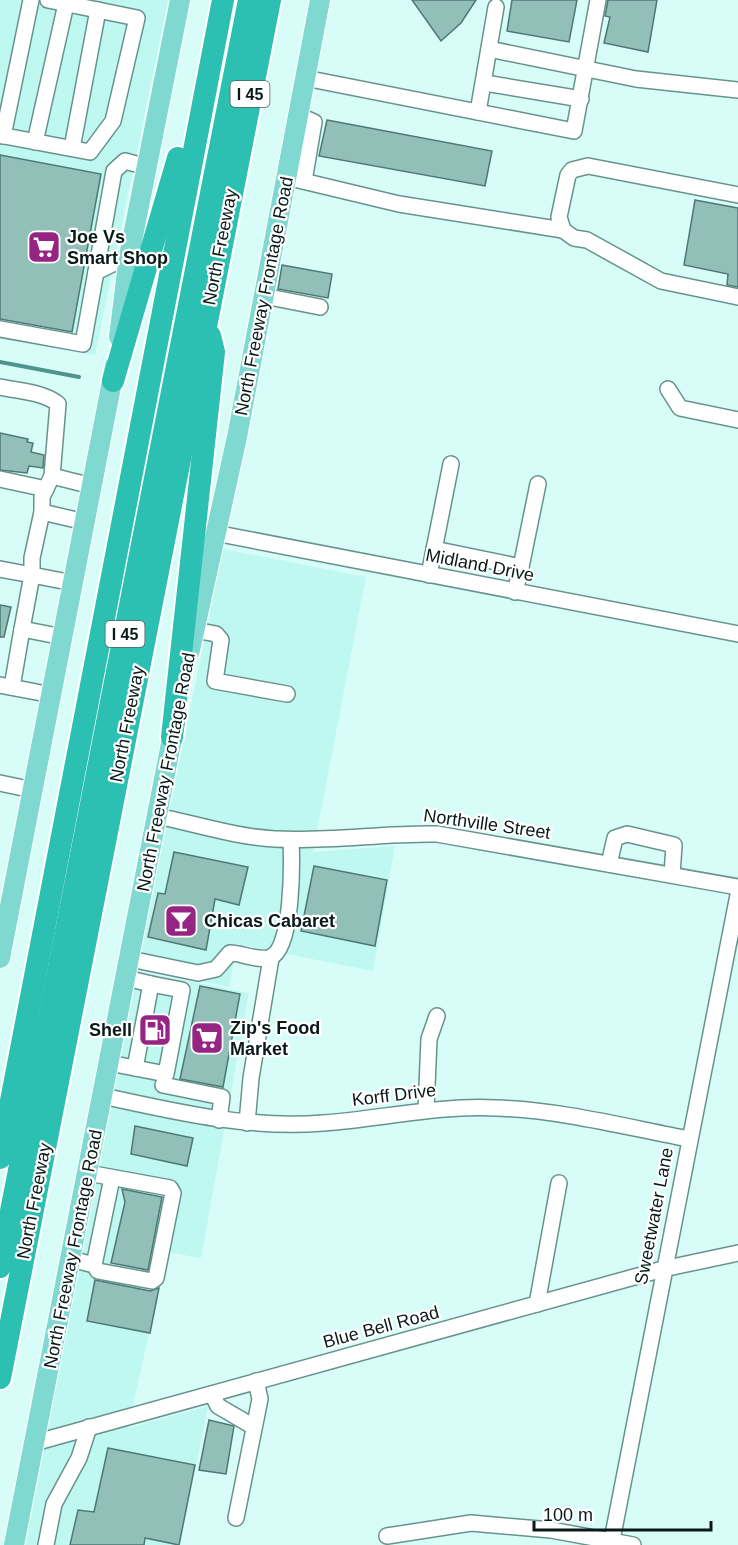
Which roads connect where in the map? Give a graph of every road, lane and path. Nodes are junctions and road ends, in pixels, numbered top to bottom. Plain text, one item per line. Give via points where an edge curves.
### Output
1 (31, 0) edge
2 (48, 0) edge
3 (180, 0) edge
4 (221, 0) edge
5 (249, 0) edge
6 (270, 0) edge
7 (320, 0) edge
8 (598, 0) edge
9 (66, 4) junction
10 (496, 7) dead end
11 (98, 10) junction
12 (489, 49) junction
13 (586, 67) junction
14 (305, 78) junction
15 (485, 82) junction
16 (738, 90) edge
17 (581, 99) junction
18 (478, 112) junction
19 (2, 135) edge
20 (35, 141) junction
21 (72, 148) junction
22 (147, 167) junction
23 (295, 179) junction
24 (738, 195) edge
25 (562, 230) junction
26 (129, 256) junction
27 (96, 272) junction
28 (264, 296) junction
29 (738, 297) edge
30 (320, 307) dead end
31 (206, 319) junction
32 (0, 329) edge
33 (113, 381) junction
34 (0, 387) edge
35 (668, 388) dead end
36 (738, 420) edge
37 (451, 464) dead end
38 (0, 479) edge
39 (49, 482) junction
40 (538, 484) dead end
41 (92, 486) junction
42 (42, 512) junction
43 (86, 522) junction
44 (215, 532) junction
45 (434, 549) junction
46 (521, 567) junction
47 (0, 569) edge
48 (32, 575) junction
49 (429, 576) junction
50 (73, 584) junction
51 (515, 592) junction
52 (22, 629) junction
53 (195, 630) junction
54 (738, 633) edge
55 (63, 638) junction
56 (6, 686) edge
57 (287, 694) dead end
58 (52, 695) junction
59 (172, 737) junction
60 (0, 783) edge
61 (33, 790) junction
62 (158, 816) junction
63 (291, 840) junction
64 (609, 864) junction
65 (672, 875) junction
66 (738, 887) edge
67 (738, 895) edge
68 (6, 899) edge
69 (0, 958) edge
70 (271, 958) junction
71 (129, 959) junction
72 (126, 978) junction
73 (151, 984) junction
74 (437, 1016) dead end
75 (109, 1063) junction
76 (135, 1068) junction
77 (164, 1080) junction
78 (103, 1096) junction
79 (157, 1108) junction
80 (426, 1110) junction
81 (219, 1120) junction
82 (247, 1123) junction
83 (689, 1139) junction
84 (0, 1158) edge
85 (88, 1173) junction
86 (112, 1178) junction
87 (558, 1183) dead end
88 (738, 1253) edge
89 (71, 1259) junction
90 (94, 1265) junction
91 (0, 1267) edge
92 (663, 1269) junction
93 (537, 1304) junction
94 (0, 1378) edge
95 (256, 1382) junction
96 (212, 1394) junction
97 (89, 1427) junction
98 (254, 1427) junction
99 (34, 1443) junction
100 (236, 1518) dead end
101 (387, 1536) dead end
102 (611, 1543) edge
103 (14, 1545) edge
104 (46, 1545) edge
105 (633, 1545) edge

1 - 19 street
2 - 9 street
3 - 22 main road
4 - 33 highway
4 - 84 highway, I 45
5 - 91 highway, North Freeway / I 45
6 - 31 highway, North Freeway / I 45
7 - 14 main road, North Freeway Frontage Road
8 - 13 street
9 - 11 street
9 - 20 street
10 - 12 street
11 - 21 street
11 - 21 street via 137,18 113,121 90,152
12 - 13 street
12 - 15 street
13 - 16 street via 636,79
13 - 17 street
14 - 18 street
14 - 23 main road, North Freeway Frontage Road via 298,115
15 - 17 street
15 - 18 street
17 - 18 street via 574,131
19 - 20 street
20 - 21 street
22 - 26 main road
22 - 27 street via 125,161 114,171
23 - 25 street via 399,204
23 - 28 main road, North Freeway Frontage Road
24 - 25 street via 581,167 568,175 559,217
25 - 29 street via 661,281
26 - 27 street
26 - 33 main road
27 - 32 street via 83,344
28 - 30 street
28 - 44 main road, North Freeway Frontage Road
31 - 59 highway via 214,352
31 - 94 highway, North Freeway / I 45
33 - 41 main road
34 - 39 street via 36,394 58,404
35 - 36 street via 680,408
37 - 45 street
38 - 39 street
39 - 41 street
39 - 42 street via 42,496
40 - 46 street
41 - 43 main road
42 - 43 street
42 - 48 street
43 - 50 main road
44 - 49 street, Midland Drive
44 - 53 main road, North Freeway Frontage Road
45 - 46 street
45 - 49 street
46 - 51 street
47 - 48 street
48 - 50 street
48 - 52 street
49 - 51 street, Midland Drive
50 - 55 main road
51 - 54 street, Midland Drive
52 - 55 street
52 - 56 street
53 - 57 street via 216,634 221,640 215,681
53 - 59 main road, North Freeway Frontage Road
55 - 58 main road
56 - 58 street
58 - 61 main road
59 - 62 main road, North Freeway Frontage Road
60 - 61 street
61 - 68 main road
62 - 63 street, Northville Street
62 - 71 main road, North Freeway Frontage Road
63 - 64 street, Northville Street via 436,834
63 - 70 street via 292,879 283,941 281,950
64 - 65 street, Northville Street
64 - 65 street via 615,838 627,834 674,844
65 - 66 street, Northville Street
67 - 83 street, Sweetwater Lane
68 - 69 main road
70 - 71 street via 230,953 216,969 198,974
70 - 82 street
71 - 72 main road, North Freeway Frontage Road
72 - 73 street
72 - 75 main road, North Freeway Frontage Road
73 - 76 street
73 - 77 street via 182,990
74 - 80 street via 429,1039
75 - 76 street
75 - 78 main road, North Freeway Frontage Road
76 - 77 street
77 - 79 street
77 - 81 street via 222,1097
78 - 79 street, Korff Drive
78 - 85 main road, North Freeway Frontage Road
79 - 81 street, Korff Drive
80 - 82 street, Korff Drive via 324,1123
80 - 83 street, Korff Drive via 507,1109
81 - 82 street, Korff Drive
83 - 92 street, Sweetwater Lane
85 - 86 street
85 - 89 main road, North Freeway Frontage Road
86 - 90 street
86 - 90 street via 170,1188 173,1193 156,1278 152,1281 98,1271
87 - 93 street
88 - 92 street, Blue Bell Road
89 - 90 street
89 - 99 main road, North Freeway Frontage Road
92 - 93 street, Blue Bell Road
92 - 102 street, Sweetwater Lane
93 - 95 street, Blue Bell Road
95 - 96 street, Blue Bell Road
95 - 98 street via 260,1399
96 - 97 street, Blue Bell Road
96 - 98 street via 218,1406
97 - 99 street, Blue Bell Road
97 - 104 street via 79,1458 54,1504
98 - 100 street
99 - 103 main road, North Freeway Frontage Road
101 - 102 street via 471,1523 551,1530
102 - 105 street

